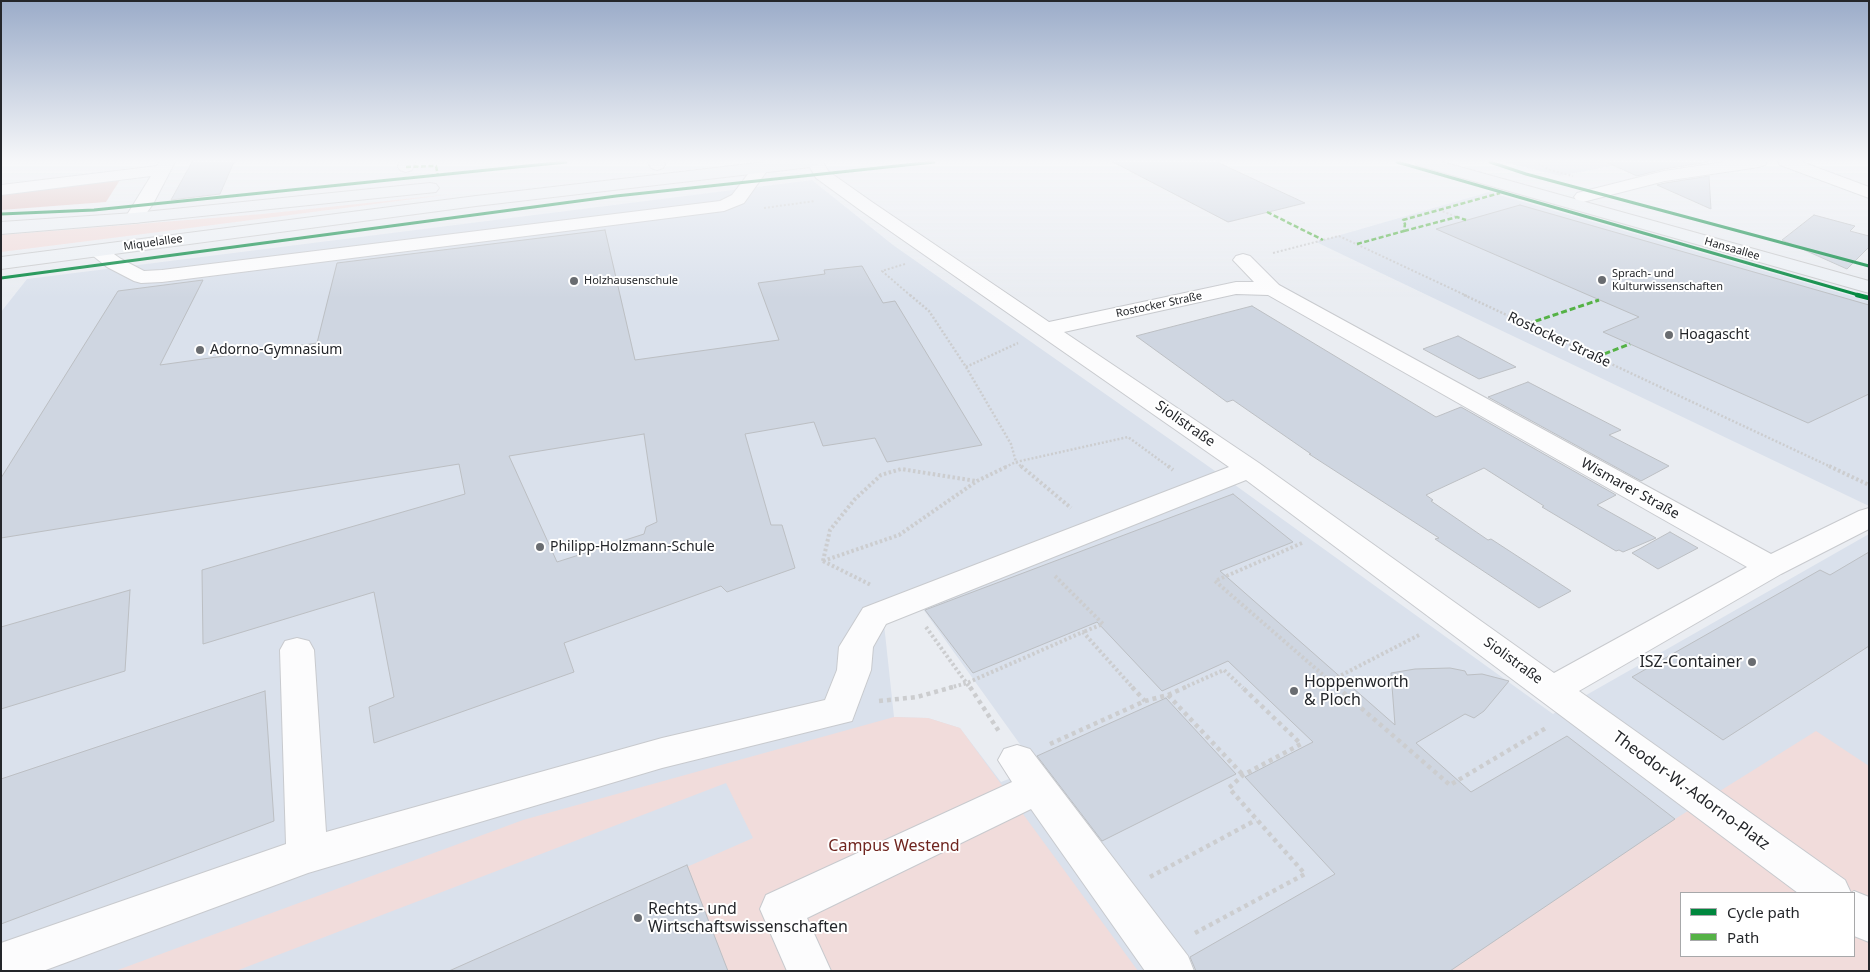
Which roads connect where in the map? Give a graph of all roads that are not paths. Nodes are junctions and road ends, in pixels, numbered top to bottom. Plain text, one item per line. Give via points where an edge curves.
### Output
1 (142, 207) edge
2 (237, 207) edge
3 (428, 207) edge
4 (713, 207) edge
5 (868, 207) edge
6 (1585, 207) edge
7 (1621, 207) edge
8 (134, 218) junction
9 (1, 228) edge
10 (97, 251) junction
11 (1243, 260) road end
12 (1, 263) edge
13 (1869, 276) edge
14 (1869, 287) edge
15 (1272, 290) junction
16 (1040, 324) junction
17 (1249, 469) junction
18 (1869, 517) edge
19 (1770, 567) junction
20 (297, 650) dead end
21 (1566, 700) junction
22 (307, 855) junction
23 (1829, 892) edge
24 (1855, 912) edge
25 (1869, 922) edge
26 (1166, 962) edge
27 (1, 965) edge
28 (809, 971) edge

1 - 8 street
2 - 8 main road, Miquelallee
3 - 10 main road, Miquelallee
4 - 10 street via 162,276 142,277
5 - 16 street, Siolistraße
6 - 14 main road, Hansaallee
7 - 13 main road, Hansaallee
8 - 9 main road, Miquelallee
10 - 12 main road, Miquelallee
11 - 15 street
15 - 16 street, Rostocker Straße via 1236,288
15 - 19 street, Wismarer Straße
16 - 17 street, Siolistraße
17 - 21 street, Siolistraße
17 - 22 street via 874,616 856,648 854,670 839,711 662,753
18 - 19 street
19 - 21 street
20 - 22 street
21 - 23 street, Theodor-W.-Adorno-Platz
22 - 27 street
24 - 25 street
26 - 28 street via 1028,774 781,909

